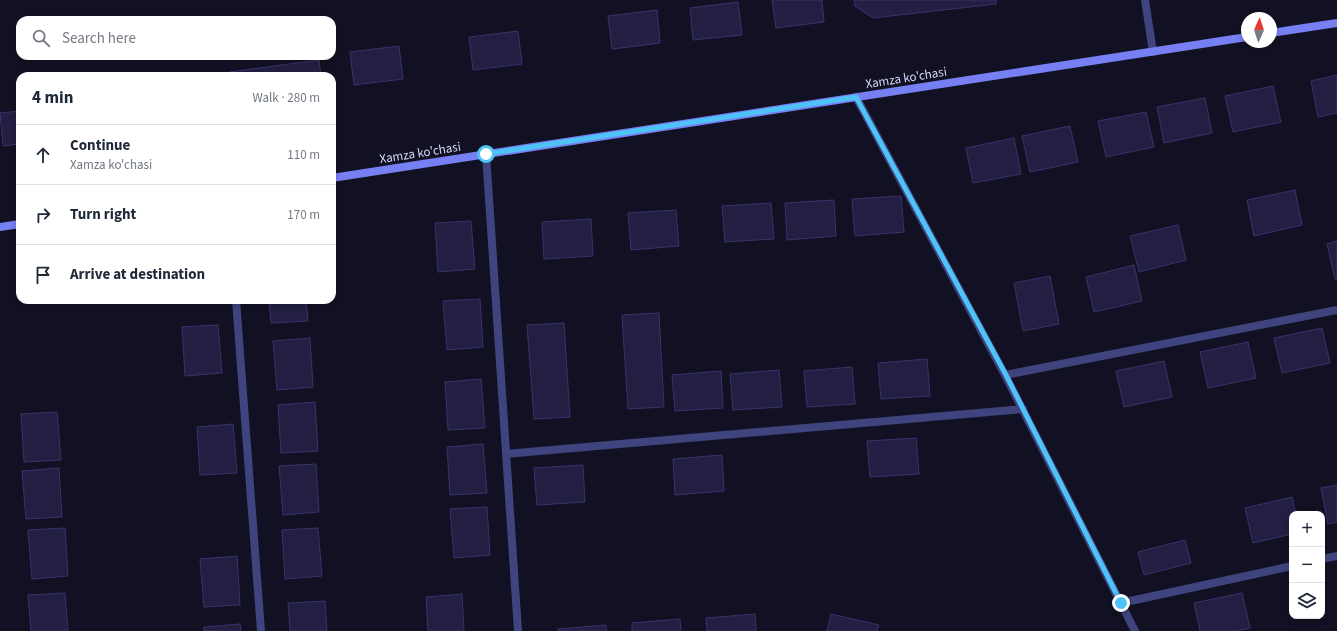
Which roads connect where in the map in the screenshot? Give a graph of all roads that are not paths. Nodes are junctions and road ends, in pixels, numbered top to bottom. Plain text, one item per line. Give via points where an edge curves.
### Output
1 (1145, 0) edge
2 (1337, 23) edge
3 (1277, 32) edge
4 (1241, 38) edge
5 (1153, 52) junction
6 (856, 97) junction
7 (486, 154) junction
8 (336, 177) edge
9 (16, 225) edge
10 (0, 227) edge
11 (236, 304) edge
12 (1337, 310) edge
13 (1006, 375) junction
14 (1023, 409) junction
15 (506, 454) junction
16 (1337, 556) edge
17 (1325, 558) edge
18 (1289, 567) edge
19 (1121, 603) junction
20 (261, 631) edge
21 (518, 631) edge
22 (1135, 631) edge

1 - 5 street
2 - 3 street
4 - 5 street, Xamza ko'chasi
5 - 6 street, Xamza ko'chasi
6 - 7 street, Xamza ko'chasi
6 - 13 street
7 - 8 street, Xamza ko'chasi
7 - 15 street
9 - 10 street
11 - 20 street
12 - 13 street
13 - 14 street
14 - 15 street
14 - 19 street
15 - 21 street
16 - 17 street
18 - 19 street
19 - 22 street

